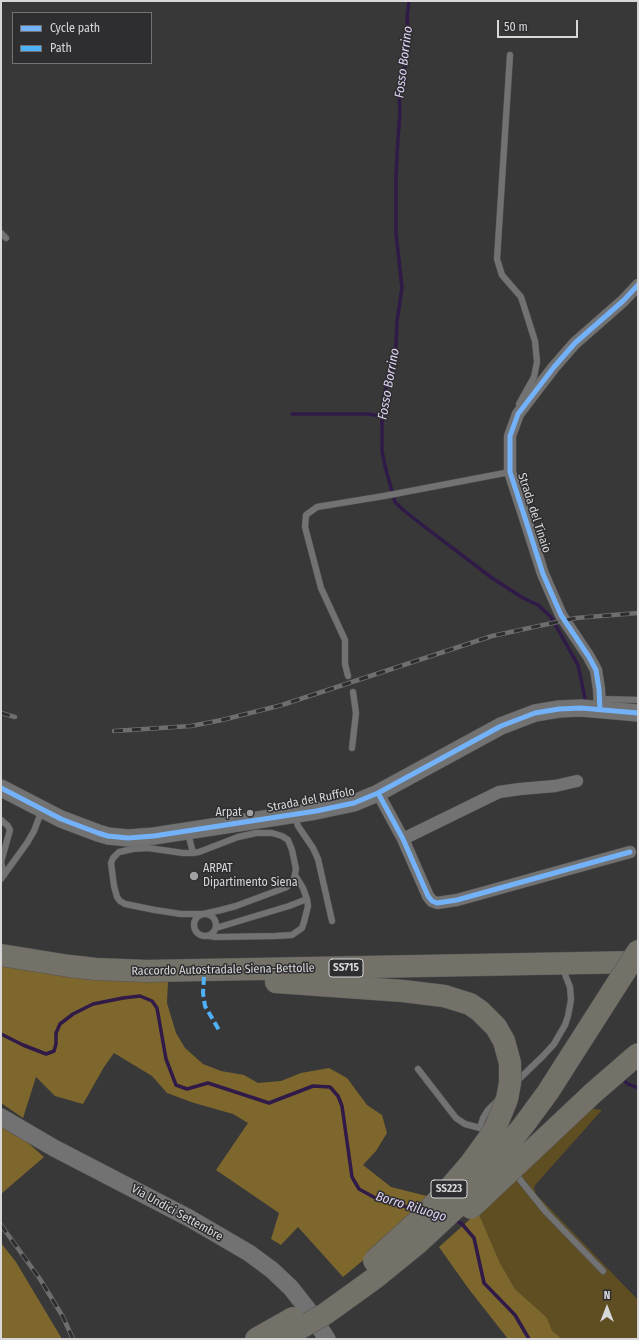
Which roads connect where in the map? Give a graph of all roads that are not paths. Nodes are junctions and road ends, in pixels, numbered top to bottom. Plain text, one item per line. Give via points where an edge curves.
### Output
1 (510, 55) dead end
2 (638, 285) edge
3 (518, 414) junction
4 (510, 472) junction
5 (348, 676) dead end
6 (353, 692) dead end
7 (638, 700) edge
8 (600, 704) junction
9 (638, 713) edge
10 (352, 748) dead end
11 (577, 781) dead end
12 (1, 788) edge
13 (378, 793) junction
14 (42, 810) junction
15 (294, 814) junction
16 (1, 820) edge
17 (187, 831) junction
18 (403, 839) junction
19 (630, 852) dead end
20 (193, 853) junction
21 (295, 875) junction
22 (2, 877) edge
23 (307, 899) junction
24 (203, 914) junction
25 (332, 921) dead end
26 (216, 928) junction
27 (209, 936) junction
28 (638, 953) edge
29 (1, 955) edge
30 (638, 962) edge
31 (562, 963) junction
32 (516, 964) junction
33 (175, 972) junction
34 (638, 1054) edge
35 (418, 1069) dead end
36 (1, 1117) edge
37 (480, 1128) junction
38 (502, 1152) junction
39 (603, 1271) dead end
40 (256, 1339) edge
41 (269, 1339) edge
42 (281, 1339) edge
43 (293, 1339) edge
44 (326, 1339) edge

1 - 3 lane via 497,259 502,275 521,298 535,341 537,362 534,377 519,405
2 - 3 street, Strada del Tinaio via 575,343
3 - 4 street, Strada del Tinaio via 510,436
4 - 5 lane via 317,507 306,515 305,527 322,588 345,640
4 - 8 street, Strada del Tinaio via 550,592 561,615 596,670
6 - 10 lane via 356,713
7 - 8 lane
8 - 9 street, Strada del Ruffolo
8 - 13 street, Strada del Ruffolo via 535,713 517,719
11 - 18 street via 499,792
12 - 14 street, Strada del Ruffolo
13 - 15 street, Strada del Ruffolo via 354,803
13 - 18 street
14 - 17 street, Strada del Ruffolo via 108,836 140,838
14 - 22 lane via 28,843
15 - 17 street, Strada del Ruffolo
15 - 25 lane via 298,826 318,859
16 - 22 lane via 10,830 1,862
17 - 20 lane
18 - 19 street via 428,896 437,903 457,900
20 - 21 lane via 248,834 272,833 288,840 295,860
20 - 24 lane via 148,848 119,852 111,863 114,886 117,897 125,904 181,914
21 - 23 lane
21 - 24 lane via 287,887 236,906
23 - 26 lane
23 - 27 lane via 308,906 302,928 292,934
24 - 26 lane via 214,917
24 - 27 lane via 195,920 194,928 201,936
26 - 27 lane
28 - 32 highway, SS223 via 549,956
28 - 38 highway, SS223, bridge via 548,1092
29 - 33 highway, Raccordo Autostradale Siena-Bettolle / SS715 via 96,969
30 - 31 highway, Raccordo Autostradale Siena-Bettolle / SS715
31 - 32 highway, Raccordo Autostradale Siena-Bettolle / SS715
31 - 37 lane via 570,987 571,1000 562,1032 543,1056 488,1110
32 - 33 highway, Raccordo Autostradale Siena-Bettolle / SS715
33 - 40 highway, SS223, bridge via 444,996 470,1004 496,1027 504,1041 510,1063 507,1099 494,1131 447,1191 408,1231 356,1276 323,1300
34 - 43 highway, SS223, bridge via 469,1210 423,1249 338,1312
35 - 37 lane via 456,1118 465,1124
36 - 44 street, Via Undici Settembre via 54,1148 189,1218 248,1253 291,1288
37 - 38 lane
38 - 39 lane via 546,1212
38 - 41 highway, SS223, bridge via 429,1225 371,1274 326,1306
38 - 42 highway, SS223, bridge via 463,1201 418,1243 349,1297

